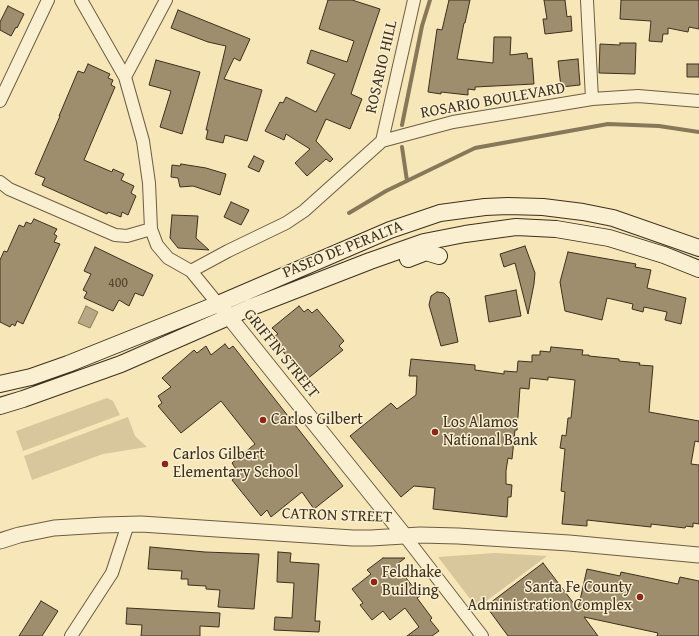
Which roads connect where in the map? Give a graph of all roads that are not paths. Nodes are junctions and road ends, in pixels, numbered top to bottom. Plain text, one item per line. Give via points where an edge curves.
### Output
1 (48, 0) edge
2 (81, 0) edge
3 (166, 0) edge
4 (414, 0) edge
5 (587, 0) edge
6 (125, 77) junction
7 (592, 99) junction
8 (0, 101) edge
9 (699, 101) edge
10 (382, 141) junction
11 (0, 182) edge
12 (151, 229) junction
13 (699, 248) edge
14 (439, 256) dead end
15 (370, 261) junction
16 (699, 268) edge
17 (191, 271) junction
18 (218, 304) junction
19 (229, 317) junction
20 (0, 384) edge
21 (0, 406) edge
22 (128, 524) junction
23 (404, 535) junction
24 (0, 541) edge
25 (699, 555) edge
26 (71, 636) edge
27 (482, 636) edge

1 - 8 street
2 - 6 street
3 - 6 street
4 - 10 street, ROSARIO HILL
5 - 7 street
6 - 12 street via 143,141 149,183
7 - 9 street, ROSARIO BOULEVARD via 638,96
7 - 10 street, ROSARIO BOULEVARD via 453,122
10 - 17 street, ROSARIO BOULEVARD via 304,210 286,222
11 - 12 street via 9,189 115,234 127,236
12 - 17 street, GRIFFIN STREET via 157,245 168,258
13 - 18 main road, PASEO DE PERALTA via 612,218 583,212 508,206 484,207 440,213 390,230
14 - 15 main road via 426,252 391,265
15 - 16 main road, PASEO DE PERALTA via 424,242 516,227 556,229 610,238
15 - 19 main road, PASEO DE PERALTA
17 - 18 street, GRIFFIN STREET
18 - 19 street, GRIFFIN STREET
18 - 20 main road, PASEO DE PERALTA via 68,364 31,377
19 - 21 main road, PASEO DE PERALTA via 121,364
19 - 23 street, GRIFFIN STREET
22 - 23 street, CATRON STREET via 353,538
22 - 24 street, CATRON STREET via 54,528
22 - 26 street via 112,573
23 - 25 street, CATRON STREET via 493,538
23 - 27 street, GRIFFIN STREET

